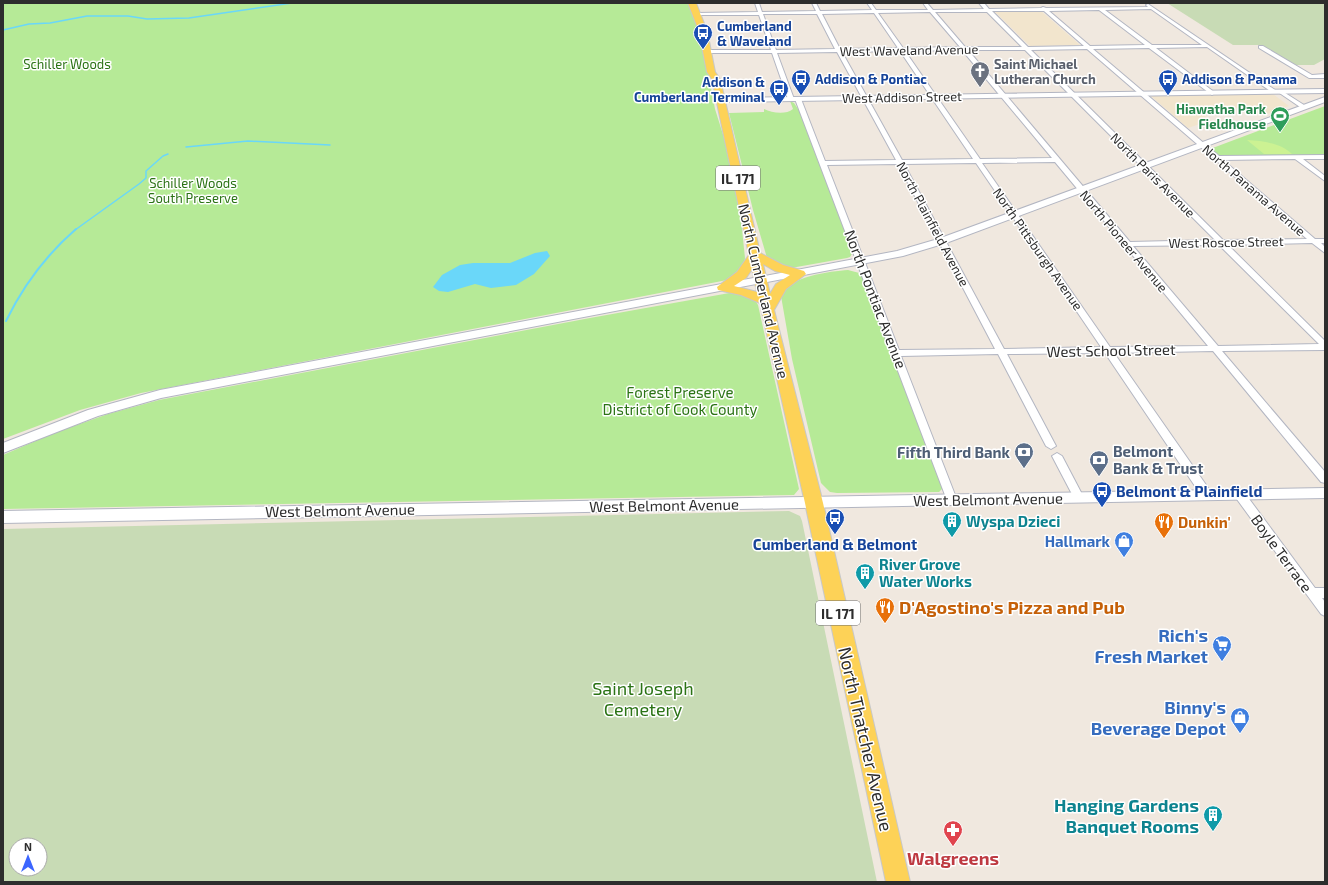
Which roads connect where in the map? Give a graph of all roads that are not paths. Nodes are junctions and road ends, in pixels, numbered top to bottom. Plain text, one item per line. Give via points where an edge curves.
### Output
1 (692, 3) edge
2 (704, 3) edge
3 (757, 3) edge
4 (814, 3) edge
5 (869, 3) edge
6 (925, 3) edge
7 (981, 3) edge
8 (1037, 3) edge
9 (1093, 3) edge
10 (1144, 3) edge
11 (1152, 8) junction
12 (1101, 9) junction
13 (988, 10) junction
14 (1045, 10) junction
15 (932, 11) junction
16 (818, 12) junction
17 (875, 12) junction
18 (707, 13) junction
19 (761, 13) junction
20 (697, 14) junction
21 (1207, 46) junction
22 (1150, 47) junction
23 (1261, 47) dead end
24 (1026, 48) junction
25 (1089, 48) junction
26 (964, 49) junction
27 (838, 50) junction
28 (901, 50) junction
29 (774, 51) junction
30 (710, 52) junction
31 (1325, 76) edge
32 (1325, 91) edge
33 (1277, 92) junction
34 (1300, 92) junction
35 (1212, 93) junction
36 (1142, 94) junction
37 (1073, 95) junction
38 (1003, 96) junction
39 (934, 97) junction
40 (864, 98) junction
41 (795, 99) junction
42 (1325, 99) edge
43 (720, 100) junction
44 (1302, 106) junction
45 (1201, 144) junction
46 (1325, 157) edge
47 (1217, 158) junction
48 (1296, 158) junction
49 (1056, 160) junction
50 (978, 161) junction
51 (900, 162) junction
52 (824, 163) junction
53 (1144, 165) junction
54 (1325, 179) edge
55 (1080, 189) junction
56 (1014, 214) junction
57 (942, 241) junction
58 (1314, 241) junction
59 (1325, 241) edge
60 (1221, 242) junction
61 (1127, 244) junction
62 (1325, 251) edge
63 (755, 255) junction
64 (861, 262) junction
65 (800, 274) junction
66 (761, 281) junction
67 (723, 287) junction
68 (767, 306) junction
69 (1325, 347) edge
70 (1214, 349) junction
71 (1108, 350) junction
72 (1001, 352) junction
73 (896, 354) junction
74 (1051, 446) dead end
75 (3, 448) edge
76 (1057, 456) dead end
77 (1325, 479) edge
78 (1325, 493) edge
79 (1240, 494) junction
80 (1207, 495) junction
81 (1079, 498) junction
82 (952, 500) junction
83 (814, 503) junction
84 (3, 517) edge
85 (1312, 593) junction
86 (1325, 593) edge
87 (1325, 611) edge
88 (898, 882) edge

1 - 20 main road, North Cumberland Avenue / IL 171
2 - 18 main road, North Cumberland Avenue / IL 171
3 - 19 street, North Pontiac Avenue
4 - 16 street, North Plainfield Avenue
5 - 17 street, North Pittsburgh Avenue
6 - 15 street, North Pioneer Avenue
7 - 13 street, North Paris Avenue
8 - 14 street, North Panama Avenue
9 - 12 street
10 - 11 street
11 - 12 street
11 - 21 street
12 - 14 street
12 - 22 street
13 - 14 street
13 - 15 street
13 - 24 street, North Paris Avenue
14 - 25 street, North Panama Avenue
15 - 17 street
15 - 26 street, North Pioneer Avenue
16 - 17 street
16 - 19 street
16 - 27 street, North Plainfield Avenue
17 - 28 street, North Pittsburgh Avenue
18 - 19 street
18 - 20 street
18 - 30 main road, North Cumberland Avenue / IL 171
19 - 29 street, North Pontiac Avenue
20 - 30 main road, North Cumberland Avenue / IL 171
21 - 22 street, West Waveland Avenue
21 - 33 street
22 - 25 street, West Waveland Avenue
22 - 35 street
23 - 31 street via 1311,77
24 - 25 street, West Waveland Avenue
24 - 26 street, West Waveland Avenue
24 - 37 street, North Paris Avenue
25 - 36 street, North Panama Avenue
26 - 28 street, West Waveland Avenue
26 - 38 street, North Pioneer Avenue
27 - 28 street, West Waveland Avenue
27 - 29 street, West Waveland Avenue
27 - 40 street, North Plainfield Avenue
28 - 39 street, North Pittsburgh Avenue
29 - 30 street, West Waveland Avenue
29 - 41 street, North Pontiac Avenue
30 - 43 main road, North Cumberland Avenue / IL 171 via 711,72 716,79
32 - 34 main road, West Addison Street
33 - 34 main road, West Addison Street
33 - 35 main road, West Addison Street
33 - 44 street
34 - 42 main road
35 - 36 main road, West Addison Street
36 - 37 main road, West Addison Street
36 - 45 street, North Panama Avenue
37 - 38 main road, West Addison Street
37 - 53 street, North Paris Avenue
38 - 39 main road, West Addison Street
38 - 49 street, North Pioneer Avenue
39 - 40 main road, West Addison Street
39 - 50 street, North Pittsburgh Avenue
40 - 41 main road, West Addison Street
40 - 51 street, North Plainfield Avenue
41 - 43 main road, West Addison Street
41 - 52 street, North Pontiac Avenue
42 - 44 main road
43 - 63 main road, North Cumberland Avenue / IL 171
44 - 45 main road
45 - 47 street, North Panama Avenue
45 - 53 main road
46 - 48 street
47 - 48 street
47 - 58 street, North Panama Avenue
48 - 54 street
49 - 50 street
49 - 55 street, North Pioneer Avenue
50 - 51 street
50 - 56 street, North Pittsburgh Avenue
51 - 52 street
51 - 57 street, North Plainfield Avenue
52 - 64 street, North Pontiac Avenue
53 - 55 main road
53 - 60 street, North Paris Avenue
55 - 56 main road
55 - 61 street, North Pioneer Avenue
56 - 57 main road
56 - 71 street, North Pittsburgh Avenue
57 - 64 main road
57 - 72 street, North Plainfield Avenue
58 - 59 street, West Roscoe Street
58 - 60 street, West Roscoe Street
58 - 62 street, North Panama Avenue
60 - 61 street, West Roscoe Street
60 - 69 street, North Paris Avenue
61 - 70 street, North Pioneer Avenue
63 - 65 main road via 779,268
63 - 66 main road, North Cumberland Avenue / IL 171
63 - 67 main road via 742,275
64 - 65 main road
64 - 73 street, North Pontiac Avenue
65 - 66 main road
65 - 68 main road via 781,288
66 - 67 main road
66 - 68 main road, North Cumberland Avenue / IL 171
67 - 68 main road via 745,292
67 - 75 main road via 160,394 93,413
68 - 83 main road, North Cumberland Avenue / IL 171
69 - 70 street, West School Street
70 - 71 street, West School Street
70 - 77 street, North Pioneer Avenue
71 - 72 street, West School Street
71 - 80 street, North Pittsburgh Avenue
72 - 73 street, West School Street
72 - 74 street, North Plainfield Avenue
73 - 82 street, North Pontiac Avenue
76 - 81 street
78 - 79 main road, West Belmont Avenue
79 - 80 main road, West Belmont Avenue
79 - 85 street, Boyle Terrace
80 - 81 main road, West Belmont Avenue
81 - 82 main road, West Belmont Avenue
82 - 83 main road, West Belmont Avenue
83 - 84 main road, West Belmont Avenue
83 - 88 main road, North Thatcher Avenue / IL 171
85 - 86 street
85 - 87 street, Boyle Terrace

